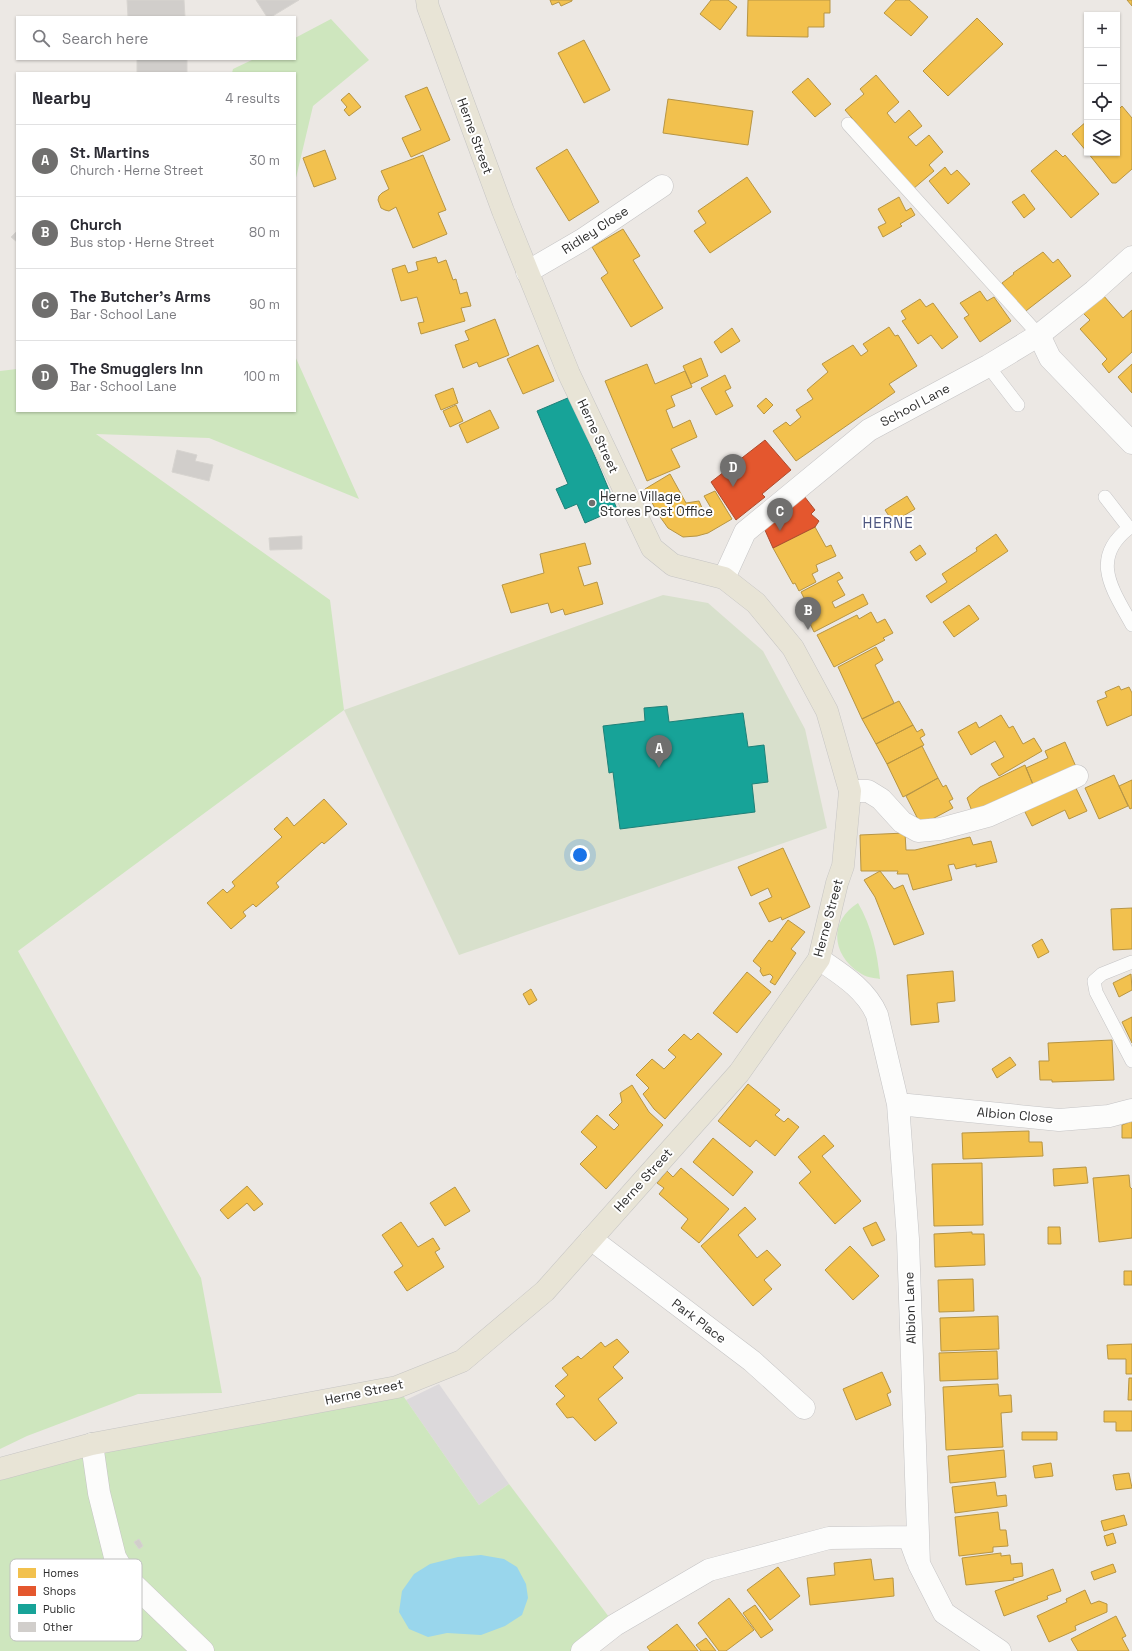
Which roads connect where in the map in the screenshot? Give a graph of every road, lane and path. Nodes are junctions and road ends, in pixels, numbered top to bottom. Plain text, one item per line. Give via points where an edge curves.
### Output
1 (427, 0) edge
2 (848, 124) dead end
3 (662, 186) dead end
4 (1132, 257) edge
5 (527, 272) junction
6 (1039, 335) junction
7 (988, 366) junction
8 (1018, 405) dead end
9 (1132, 443) edge
10 (1105, 497) dead end
11 (724, 578) junction
12 (1132, 625) edge
13 (1077, 776) dead end
14 (850, 791) junction
15 (819, 958) junction
16 (1132, 962) edge
17 (1132, 1061) edge
18 (898, 1104) junction
19 (1132, 1110) edge
20 (591, 1239) junction
21 (804, 1408) dead end
22 (92, 1444) junction
23 (0, 1469) edge
24 (116, 1559) edge
25 (919, 1564) junction
26 (142, 1593) edge
27 (203, 1651) edge
28 (582, 1651) edge
29 (1000, 1651) edge

1 - 5 main road, Herne Street
2 - 6 lane
3 - 5 street, Ridley Close via 582,240
4 - 6 street, School Lane
5 - 11 main road, Herne Street via 572,381 652,548 673,564
6 - 7 street, School Lane
6 - 9 street via 1050,358
7 - 8 lane
7 - 11 street, School Lane via 869,430 745,532
10 - 12 lane via 1129,528 1114,542 1107,564 1109,584
11 - 14 main road, Herne Street via 756,603 793,648 826,711
13 - 14 street via 988,816 940,829 918,831 902,822 881,799 868,791
14 - 15 main road, Herne Street via 843,866
15 - 18 street, Albion Lane via 848,979 872,1003
15 - 20 main road, Herne Street via 739,1073
16 - 17 lane via 1102,974 1094,981 1096,992
18 - 19 street, Albion Close via 1059,1120 1109,1116
18 - 25 street, Albion Lane via 908,1239
20 - 21 street, Park Place via 752,1361
20 - 22 main road, Herne Street via 545,1291 462,1361 397,1387
22 - 23 main road, Herne Street
22 - 24 street via 98,1493
25 - 28 street via 909,1538 829,1538 709,1570 615,1624
25 - 29 street, Albion Lane via 944,1613
26 - 27 street

